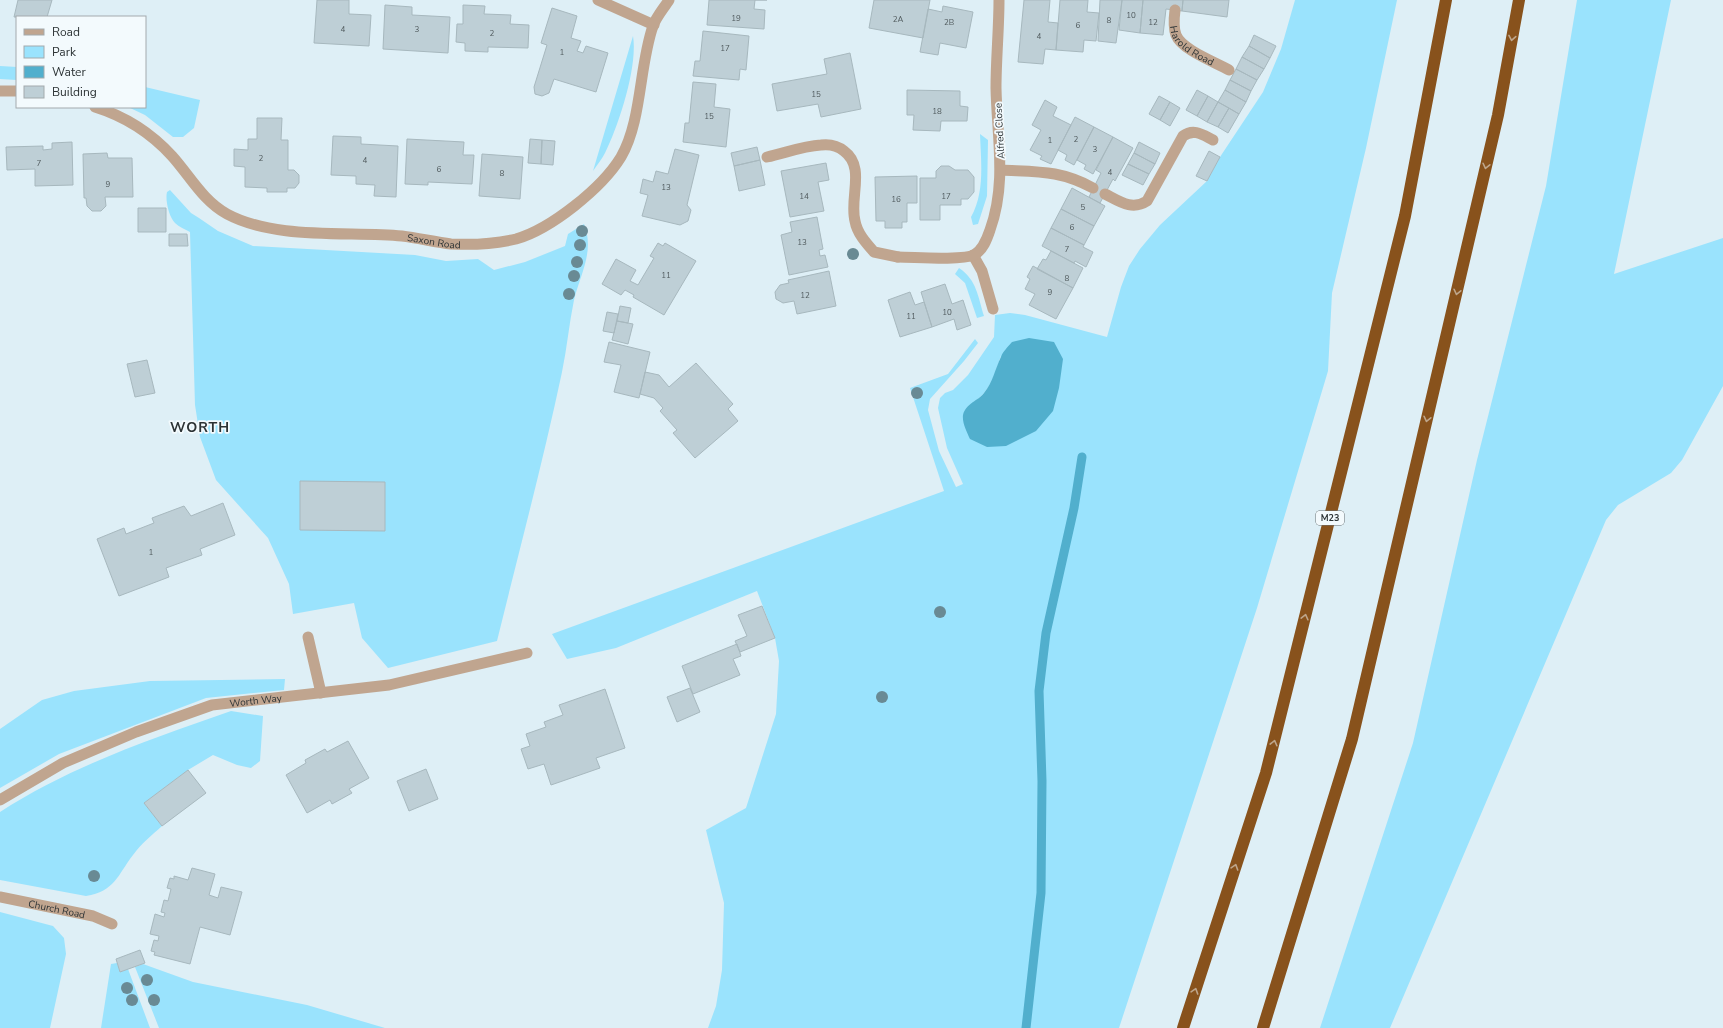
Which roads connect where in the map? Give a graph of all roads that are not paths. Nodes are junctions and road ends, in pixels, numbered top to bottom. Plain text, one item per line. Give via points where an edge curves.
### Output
1 (598, 0) edge
2 (669, 0) edge
3 (998, 0) edge
4 (1446, 0) edge
5 (1519, 0) edge
6 (1175, 10) dead end
7 (654, 25) junction
8 (1229, 70) dead end
9 (0, 91) edge
10 (16, 91) edge
11 (97, 108) edge
12 (1213, 140) dead end
13 (767, 157) dead end
14 (1001, 170) junction
15 (1094, 188) dead end
16 (1105, 194) dead end
17 (974, 255) junction
18 (993, 309) dead end
19 (308, 637) dead end
20 (528, 653) dead end
21 (321, 693) junction
22 (0, 800) edge
23 (0, 897) edge
24 (112, 924) dead end
25 (1183, 1028) edge
26 (1263, 1028) edge

1 - 7 street
2 - 7 street, Saxon Road
3 - 14 street, Alfred Close via 996,88
25 -> 4 highway, M23 via 1268,765 1405,216
5 -> 26 highway via 1498,115 1352,739
6 - 8 street, Harold Road via 1176,36 1183,45
7 - 11 street, Saxon Road via 632,129 622,155 608,175 577,203 544,227 518,238 493,244 452,244 402,236 287,230 247,222 214,206 172,156 140,128
9 - 10 street
12 - 16 street via 1194,132 1183,136 1147,201 1141,205 1125,205
13 - 17 street via 820,145 841,148 850,155 855,166 856,178 854,220 858,231 874,252 898,257
14 - 15 street via 1059,174
14 - 17 street, Alfred Close via 998,205 993,223 982,248
17 - 18 street via 982,271
19 - 21 street
20 - 21 street, Worth Way via 389,685
21 - 22 street, Worth Way via 212,705 136,732 63,763
23 - 24 street, Church Road via 93,916

